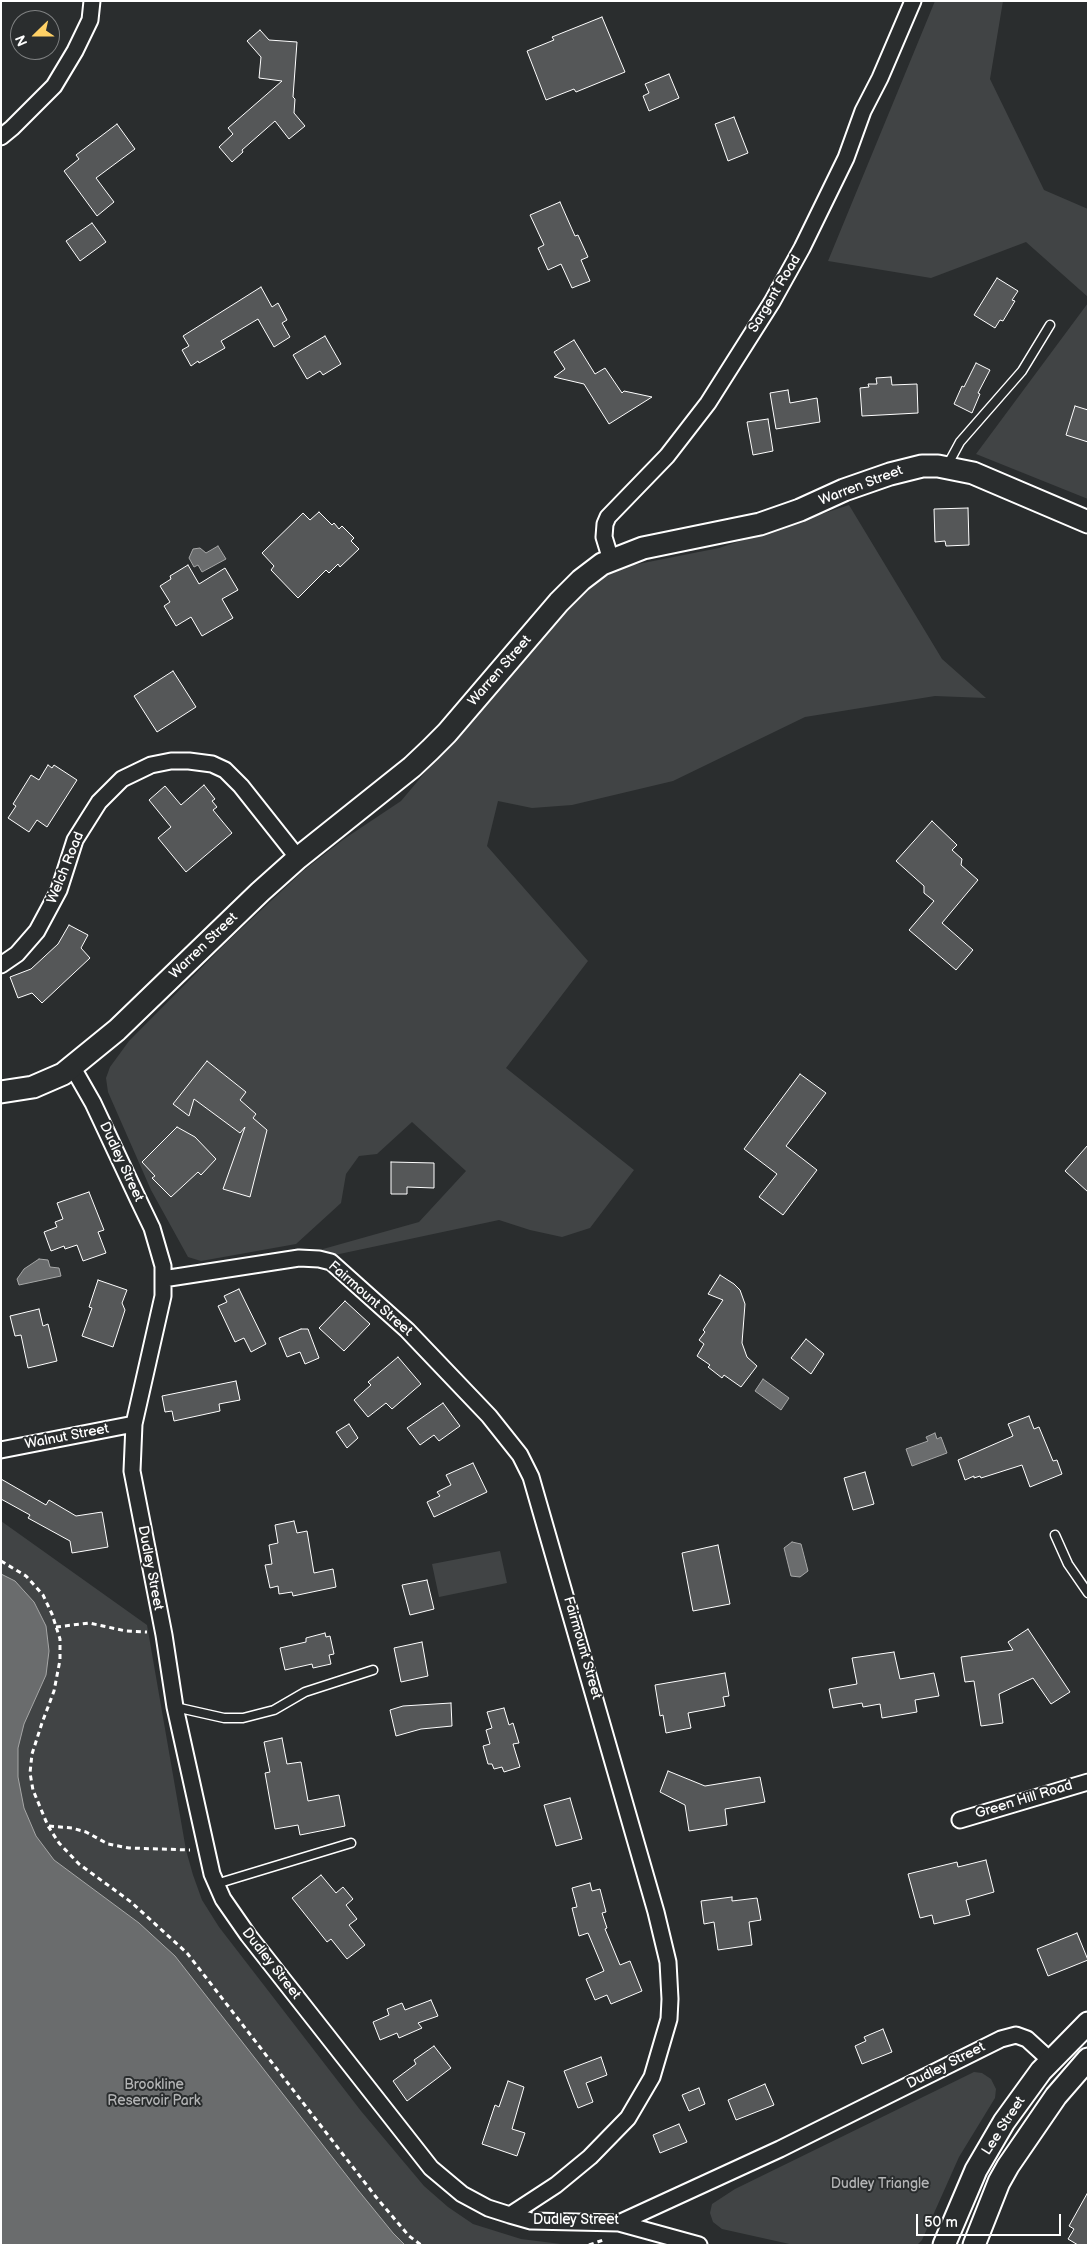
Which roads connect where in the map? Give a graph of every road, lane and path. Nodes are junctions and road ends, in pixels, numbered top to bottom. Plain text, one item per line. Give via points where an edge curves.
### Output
1 (92, 1) edge
2 (913, 1) edge
3 (1, 137) edge
4 (1050, 325) dead end
5 (946, 468) junction
6 (1088, 522) edge
7 (611, 560) junction
8 (298, 858) junction
9 (1, 964) edge
10 (73, 1068) junction
11 (1, 1092) edge
12 (163, 1279) junction
13 (134, 1424) junction
14 (1, 1450) edge
15 (1055, 1535) dead end
16 (1, 1561) edge
17 (1088, 1593) edge
18 (56, 1627) junction
19 (151, 1632) dead end
20 (373, 1670) dead end
21 (175, 1707) junction
22 (1088, 1782) edge
23 (960, 1820) dead end
24 (48, 1826) junction
25 (351, 1843) dead end
26 (190, 1850) dead end
27 (216, 1884) junction
28 (1088, 2023) edge
29 (1088, 2059) edge
30 (1050, 2060) junction
31 (510, 2215) junction
32 (619, 2223) junction
33 (421, 2245) edge
34 (700, 2245) edge
35 (944, 2245) edge
36 (974, 2245) edge

1 - 3 street via 90,20 54,86
2 - 7 street, Sargent Road via 844,162 772,302 708,403 667,456 608,517 603,533
4 - 5 lane via 1022,371 960,442
5 - 6 street, Warren Street via 972,473
5 - 7 street, Warren Street via 905,469 760,524 665,543
7 - 8 street, Warren Street via 588,574 559,602 424,756
8 - 9 street, Welch Road via 225,770 212,764 189,761 151,765 122,779 99,802 75,840 48,914 28,944
8 - 10 street, Warren Street via 135,1014
10 - 11 street, Warren Street via 33,1087
10 - 12 street, Dudley Street via 152,1228
12 - 13 street, Dudley Street via 155,1336
12 - 31 street, Fairmount Street via 299,1258 331,1262 408,1330 489,1416 520,1455 531,1477 656,1912 668,1962 670,1999 669,2019 652,2077 628,2118 590,2157 556,2185
13 - 14 street, Walnut Street
13 - 21 street, Dudley Street via 132,1471
15 - 17 lane via 1068,1564
16 - 18 path via 26,1576 43,1595
18 - 19 path via 90,1623 126,1631
18 - 24 path via 60,1639 60,1660 30,1773 33,1790
20 - 21 lane via 306,1692 274,1710 243,1718 224,1718
21 - 27 street, Dudley Street
22 - 23 street, Green Hill Road
24 - 26 path via 72,1828 108,1844 129,1848
24 - 33 path via 79,1864 131,1902 187,1953 376,2197 409,2236
25 - 27 lane
27 - 31 street, Dudley Street via 248,1935 431,2168 462,2194
28 - 30 street, Lee Street
29 - 36 street, Lee Street via 1056,2096 1008,2166
30 - 32 street, Dudley Street via 1027,2039 1016,2035 1001,2039 780,2150
30 - 35 street, Lee Street via 990,2145
31 - 32 street, Dudley Street via 531,2221
32 - 34 street

